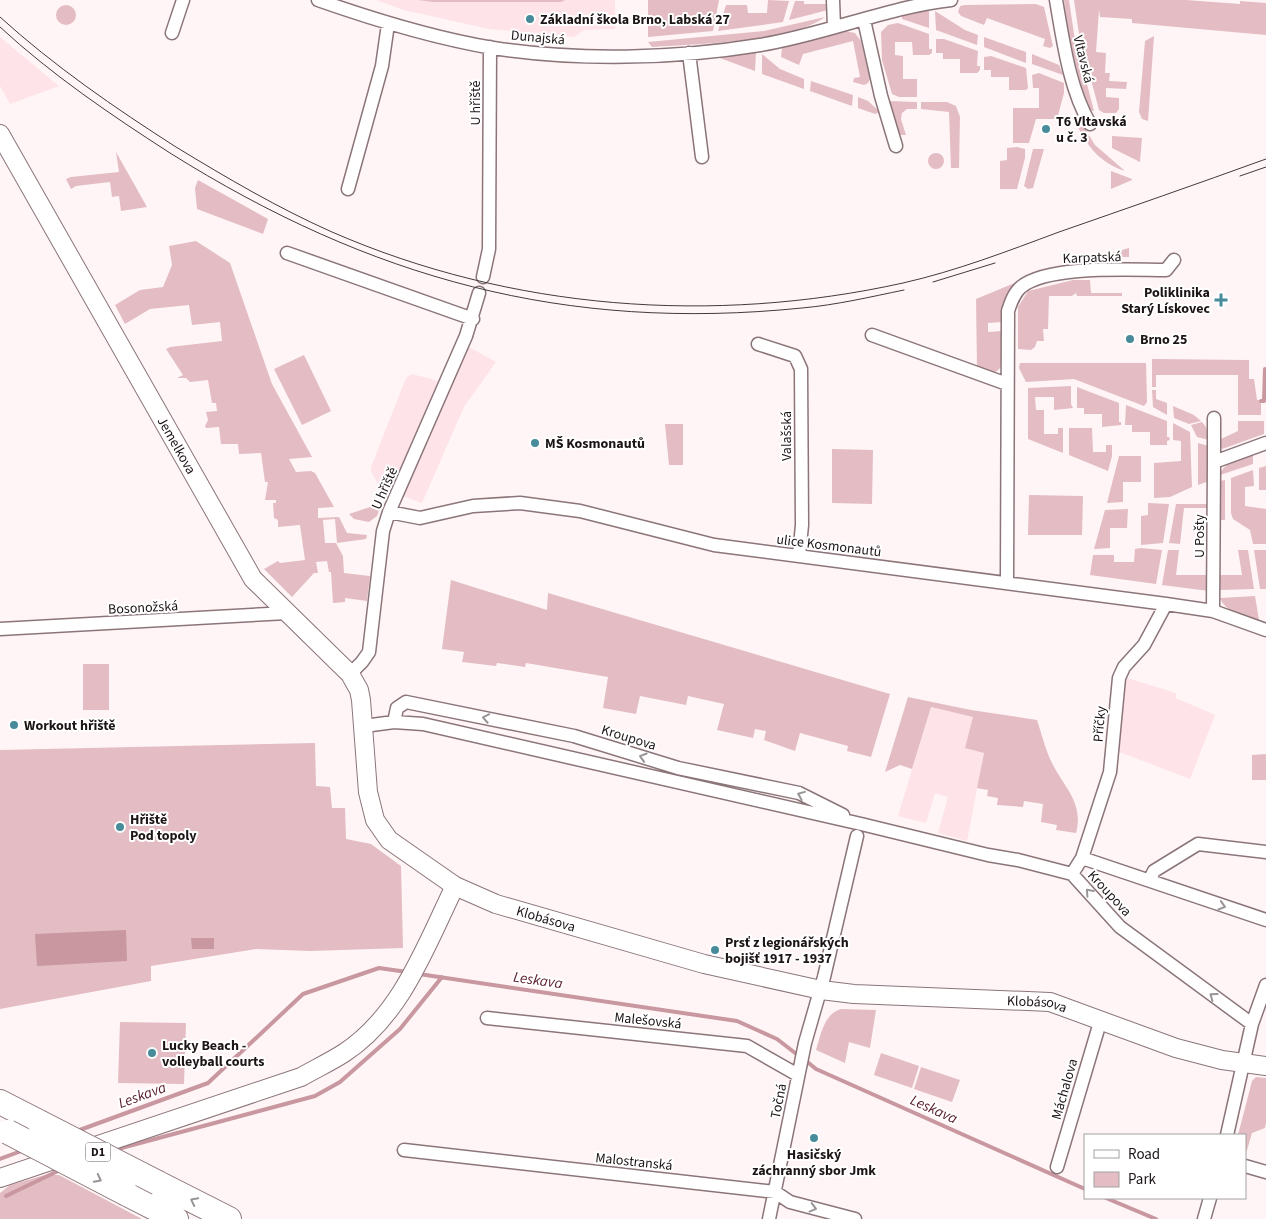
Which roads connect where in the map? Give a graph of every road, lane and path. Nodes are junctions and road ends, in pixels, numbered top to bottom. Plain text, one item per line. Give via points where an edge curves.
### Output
1 (183, 0) edge
2 (318, 0) edge
3 (833, 0) edge
4 (951, 0) edge
5 (1056, 0) edge
6 (864, 20) junction
7 (388, 24) junction
8 (834, 28) junction
9 (172, 33) dead end
10 (490, 47) junction
11 (689, 53) junction
12 (1090, 124) dead end
13 (0, 134) edge
14 (896, 146) dead end
15 (702, 157) dead end
16 (348, 189) dead end
17 (287, 252) dead end
18 (1174, 260) dead end
19 (483, 277) dead end
20 (479, 293) dead end
21 (473, 319) junction
22 (872, 335) dead end
23 (758, 344) dead end
24 (1007, 384) junction
25 (1214, 418) dead end
26 (1266, 443) edge
27 (1214, 462) junction
28 (389, 512) junction
29 (799, 556) junction
30 (1007, 582) junction
31 (1166, 604) junction
32 (1213, 611) junction
33 (287, 613) junction
34 (0, 629) edge
35 (1266, 630) edge
36 (350, 674) junction
37 (394, 722) junction
38 (365, 732) junction
39 (859, 830) junction
40 (1266, 852) edge
41 (1082, 858) junction
42 (1072, 874) junction
43 (1150, 879) junction
44 (455, 886) junction
45 (1266, 920) edge
46 (1266, 985) edge
47 (821, 990) junction
48 (487, 1018) dead end
49 (1101, 1019) junction
50 (1252, 1024) junction
51 (1245, 1064) junction
52 (1266, 1066) edge
53 (798, 1072) junction
54 (0, 1102) edge
55 (4, 1130) edge
56 (1227, 1134) edge
57 (404, 1150) dead end
58 (1246, 1166) edge
59 (1057, 1167) dead end
60 (1266, 1172) edge
61 (0, 1178) edge
62 (775, 1192) junction
63 (1210, 1199) edge
64 (176, 1219) edge
65 (229, 1219) edge
66 (770, 1219) edge
67 (854, 1219) edge
68 (1204, 1219) edge

1 - 9 street
2 - 7 street, Dunajská
3 - 8 street
4 - 6 street, Dunajská
5 - 12 street, Vltavská via 1073,78
6 - 8 street, Dunajská
6 - 14 street
7 - 10 street, Dunajská
7 - 16 street via 377,88
8 - 11 street, Dunajská via 760,45
10 - 11 street, Dunajská via 600,56
10 - 19 street, U hřiště via 489,249
11 - 15 street
13 - 33 street, Jemelkova via 253,578
17 - 21 street
18 - 24 street, Karpatská via 1166,270 1060,272 1022,287 1015,294 1008,311
20 - 21 street, U hřiště
21 - 28 street, U hřiště
22 - 24 street
23 - 29 street, Valašská via 795,356 801,368 802,525
24 - 30 street, Karpatská
25 - 27 street, U Pošty
26 - 27 street
27 - 32 street, U Pošty
28 - 29 street, ulice Kosmonautů via 420,518 473,506 520,503 580,511 714,545
28 - 36 street, U hřiště via 383,531 368,652
29 - 30 street, ulice Kosmonautů
30 - 31 street, ulice Kosmonautů
31 - 32 street, ulice Kosmonautů
31 - 41 street, Příčky via 1144,645 1124,667 1119,678 1110,772
32 - 35 street, ulice Kosmonautů
33 - 34 street, Bosonožská
33 - 36 street, Jemelkova
36 - 38 street, Jemelkova via 359,690
37 - 38 street, Kroupova
37 - 39 street, Kroupova via 446,729
39 -> 37 street, Kroupova via 799,793 678,768 574,736 406,702 397,708
38 - 44 street, Klobásova via 368,792 375,820 389,840
39 - 42 street, Kroupova
39 - 47 street
40 - 43 street via 1198,844 1154,871
41 - 42 street, Příčky
41 - 43 street
50 -> 42 street, Kroupova via 1120,927
43 -> 45 street via 1198,899
44 - 47 street, Klobásova via 496,904 663,952
44 - 61 street via 405,987 378,1022 345,1052 300,1077
46 - 50 street
47 - 49 street, Klobásova via 1050,1002
47 - 53 street, Točná
48 - 53 street, Malešovská via 747,1046
49 - 51 street, Klobásova via 1176,1048
49 - 59 street, Máchalova
50 - 51 street
51 - 52 street, Klobásova
51 - 56 street
53 - 62 street, Točná
65 -> 54 highway, D1, bridge
55 -> 64 highway, D1, bridge
57 - 62 street, Malostranská
58 - 60 street
62 - 66 street, Točná
62 -> 67 street, Malostranská via 790,1202
63 - 68 street

